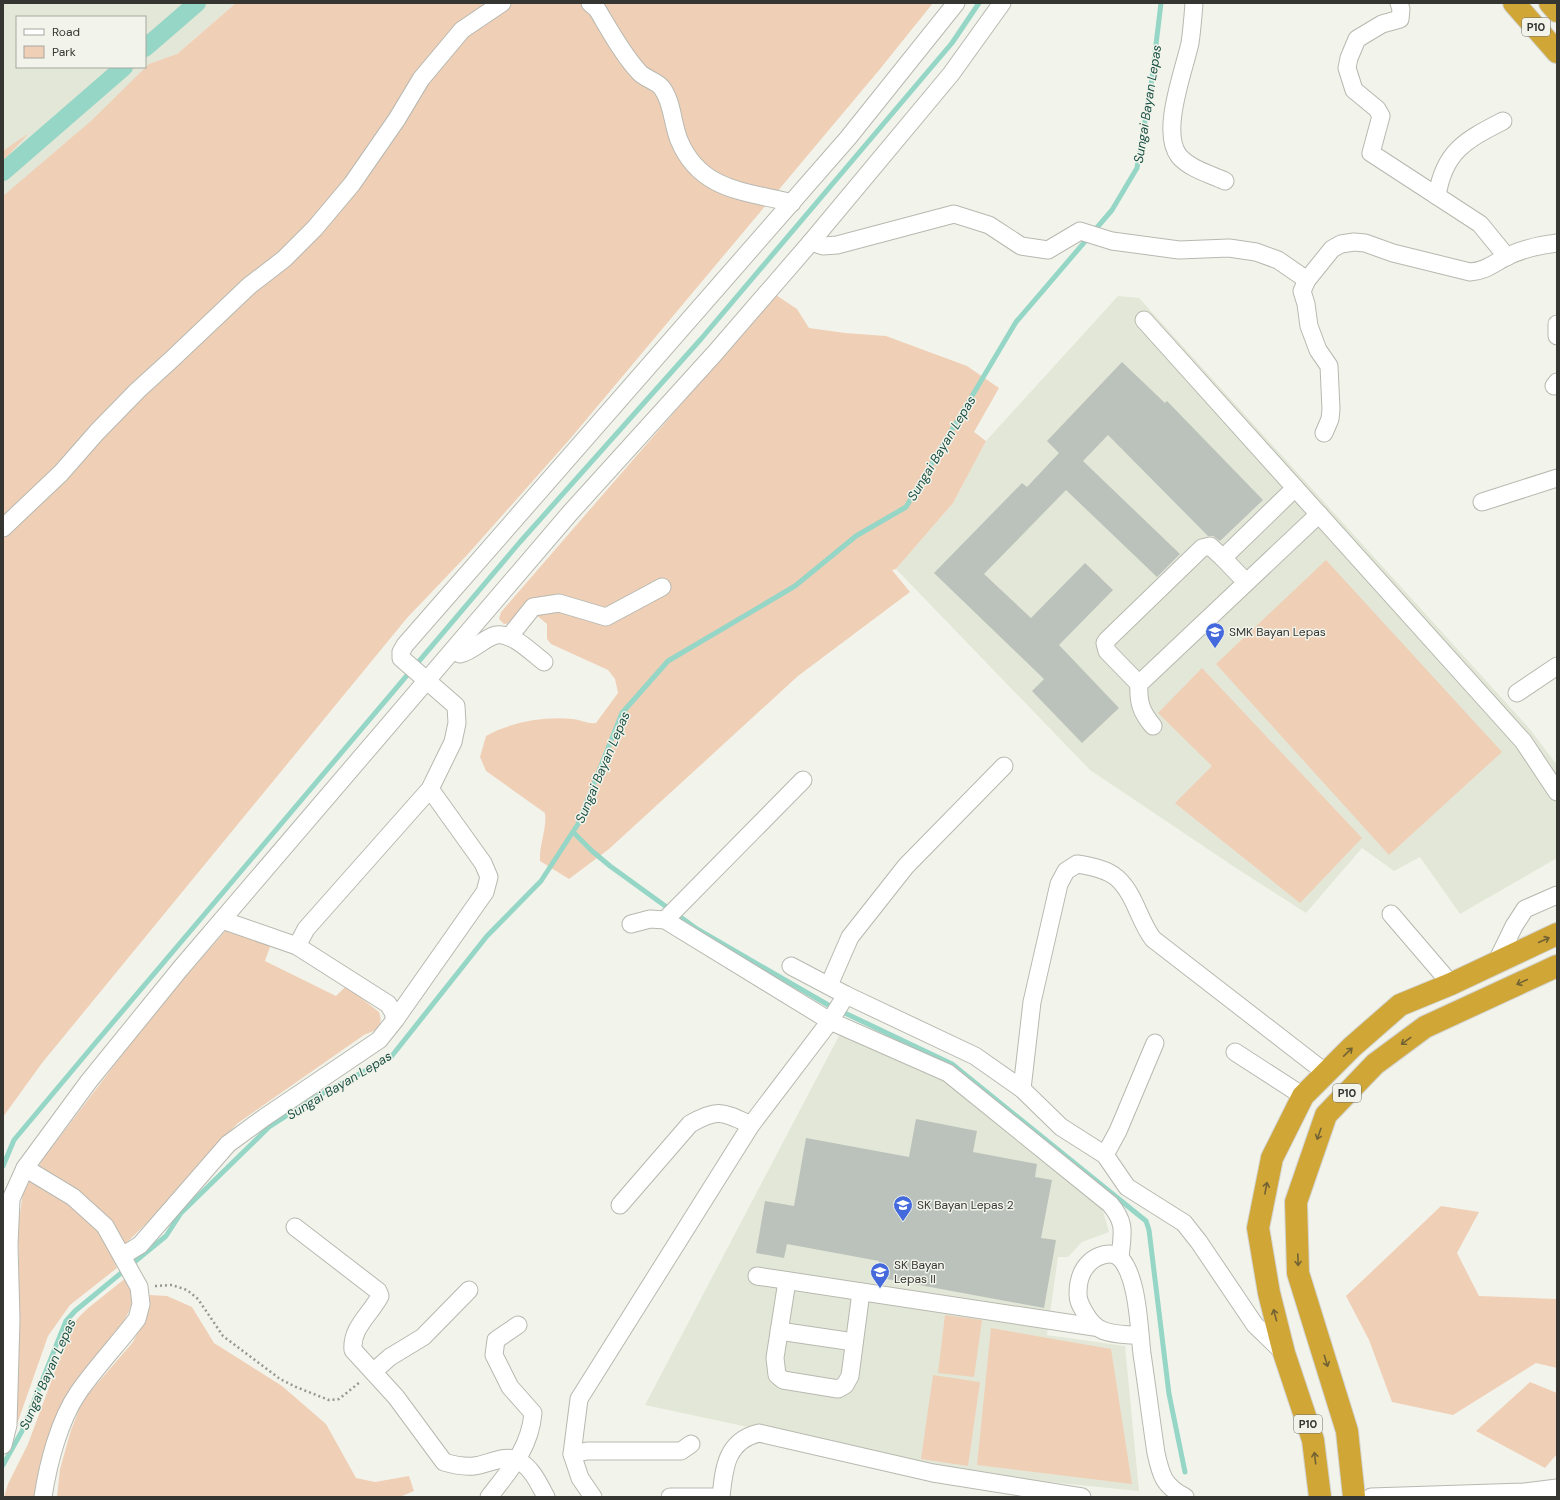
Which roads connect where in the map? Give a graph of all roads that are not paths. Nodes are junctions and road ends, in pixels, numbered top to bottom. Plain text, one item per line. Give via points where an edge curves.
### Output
1 (502, 3) edge
2 (590, 3) edge
3 (956, 3) edge
4 (1002, 3) edge
5 (1194, 3) edge
6 (1399, 3) edge
7 (1514, 3) edge
8 (1550, 3) edge
9 (1557, 11) edge
10 (1557, 52) edge
11 (1503, 121) dead end
12 (1225, 181) dead end
13 (1437, 196) junction
14 (792, 203) junction
15 (811, 242) junction
16 (1557, 243) edge
17 (1507, 257) junction
18 (1307, 280) junction
19 (1144, 320) dead end
20 (1557, 324) edge
21 (1557, 336) edge
22 (1324, 433) dead end
23 (1557, 478) edge
24 (1295, 488) junction
25 (1482, 502) dead end
26 (1319, 514) junction
27 (3, 528) edge
28 (1223, 558) junction
29 (1246, 582) junction
30 (662, 587) dead end
31 (509, 637) junction
32 (454, 651) junction
33 (544, 662) dead end
34 (1557, 666) edge
35 (424, 680) junction
36 (1139, 684) junction
37 (1517, 693) dead end
38 (1153, 726) dead end
39 (1004, 766) dead end
40 (803, 780) dead end
41 (430, 789) junction
42 (1557, 792) edge
43 (1557, 895) edge
44 (673, 912) junction
45 (1390, 914) dead end
46 (222, 920) junction
47 (631, 924) dead end
48 (1557, 934) edge
49 (297, 946) junction
50 (1497, 961) junction
51 (791, 966) dead end
52 (1557, 966) edge
53 (1451, 984) junction
54 (829, 985) junction
55 (844, 998) junction
56 (831, 1018) junction
57 (396, 1020) junction
58 (1155, 1043) dead end
59 (1235, 1052) dead end
60 (1326, 1073) junction
61 (1022, 1089) junction
62 (1303, 1096) junction
63 (751, 1125) junction
64 (1105, 1155) junction
65 (25, 1168) junction
66 (1119, 1196) junction
67 (620, 1205) dead end
68 (295, 1227) dead end
69 (1120, 1258) junction
70 (124, 1260) junction
71 (757, 1276) dead end
72 (787, 1281) junction
73 (469, 1290) dead end
74 (861, 1292) junction
75 (518, 1325) dead end
76 (1094, 1327) junction
77 (779, 1331) junction
78 (1140, 1336) junction
79 (854, 1342) junction
80 (1284, 1353) junction
81 (373, 1372) junction
82 (3, 1444) edge
83 (691, 1444) dead end
84 (572, 1454) junction
85 (518, 1460) junction
86 (1557, 1488) edge
87 (1029, 1492) edge
88 (43, 1497) edge
89 (489, 1497) edge
90 (546, 1497) edge
91 (593, 1497) edge
92 (670, 1497) edge
93 (713, 1497) edge
94 (721, 1497) edge
95 (1082, 1497) edge
96 (1185, 1497) edge
97 (1320, 1497) edge
98 (1354, 1497) edge
99 (1371, 1497) edge

1 - 27 street via 462,30 421,79 352,184 315,228 138,390 60,473
2 - 14 street via 597,9 640,73 661,87 688,159 704,175 719,185
3 - 14 street via 848,138
4 - 15 street via 951,74
5 - 12 street via 1190,41 1172,116 1172,134 1178,155 1186,163
6 - 13 street via 1400,19 1382,24 1357,39 1349,58 1350,79 1354,90 1377,109 1381,116 1371,153
7 - 10 highway, P10
8 - 9 highway, P10
11 - 13 street via 1468,140 1456,151 1439,183
13 - 17 street via 1480,224
14 - 35 street via 405,645 401,658
15 - 18 street via 823,246 837,246 954,214 989,225 1021,246 1048,250 1080,231 1112,241 1179,250 1229,248 1256,252 1278,260
15 - 32 street via 570,513
16 - 17 street via 1528,248
17 - 18 street via 1482,271 1470,272 1354,242 1341,244 1332,249
18 - 22 street via 1302,291 1309,326 1318,350 1329,366 1331,409
19 - 24 street
20 - 21 street
23 - 25 street
24 - 26 street
24 - 28 street
26 - 29 street
26 - 42 street via 1523,741
28 - 29 street
28 - 36 street via 1210,546 1202,548 1107,640 1107,651
29 - 36 street
30 - 31 street via 606,617 559,603 533,607
31 - 32 street via 496,636 460,654
31 - 33 street
32 - 35 street
34 - 37 street
35 - 41 street via 456,706 457,723 453,742
35 - 46 street
36 - 38 street via 1138,702 1143,714
39 - 54 street via 906,866 850,938
40 - 44 street
41 - 49 street via 306,929
41 - 57 street via 483,863 489,877 485,892
43 - 50 street via 1526,909 1514,926
44 - 47 street
44 - 56 street
45 - 53 street
46 - 49 street
46 - 65 street via 89,1081
50 -> 48 highway, P10
49 - 57 street via 388,1004
50 - 53 highway, P10
51 - 54 street
52 -> 98 highway, P10 via 1425,1027 1375,1064 1326,1115 1296,1202 1298,1273 1347,1431
60 -> 53 highway, P10 via 1400,1005
54 - 55 street
55 - 56 street
55 - 61 street via 975,1056
56 - 63 street
56 - 66 street via 948,1074
57 - 70 street via 379,1040 228,1144
58 - 64 street
59 - 62 street
60 - 61 street via 1153,939 1145,929 1130,895 1117,878 1094,867 1077,864 1066,871 1059,884 1032,1002
60 - 62 highway, P10
61 - 64 street via 1061,1126
80 -> 62 highway, P10 via 1269,1293 1258,1228 1272,1158
63 - 67 street via 726,1113 716,1113 690,1124
63 - 84 street via 579,1399
64 - 66 street
65 - 70 street via 73,1197 105,1226
65 - 82 street via 11,1198 8,1425
66 - 69 street via 1122,1222
66 - 80 street via 1184,1223 1255,1325
68 - 81 street via 378,1291 378,1300 360,1323 352,1342 353,1350
69 - 76 street via 1110,1254 1101,1255 1083,1269 1078,1281 1078,1301
69 - 78 street via 1133,1287
70 - 88 street via 137,1284 141,1304 137,1319 78,1393 66,1416 46,1475
71 - 72 street
72 - 74 street
72 - 77 street
73 - 81 street via 423,1337 390,1357
74 - 76 street
74 - 79 street
75 - 85 street via 496,1340 494,1355 510,1387 533,1413 532,1429
76 - 78 street via 1102,1331
77 - 79 street
77 - 79 street via 775,1358 776,1375 783,1380 838,1389 845,1385 850,1376
78 - 96 street via 1159,1467 1171,1490
97 -> 80 highway, P10 via 1313,1440
81 - 85 street via 396,1396 444,1462 474,1466 509,1458
83 - 84 street via 681,1451 588,1451
84 - 91 street via 580,1478
85 - 89 street
85 - 90 street via 537,1479
86 - 99 street via 1524,1492
87 - 94 street via 759,1433 746,1436 732,1451 724,1470
87 - 95 street
92 - 93 street

